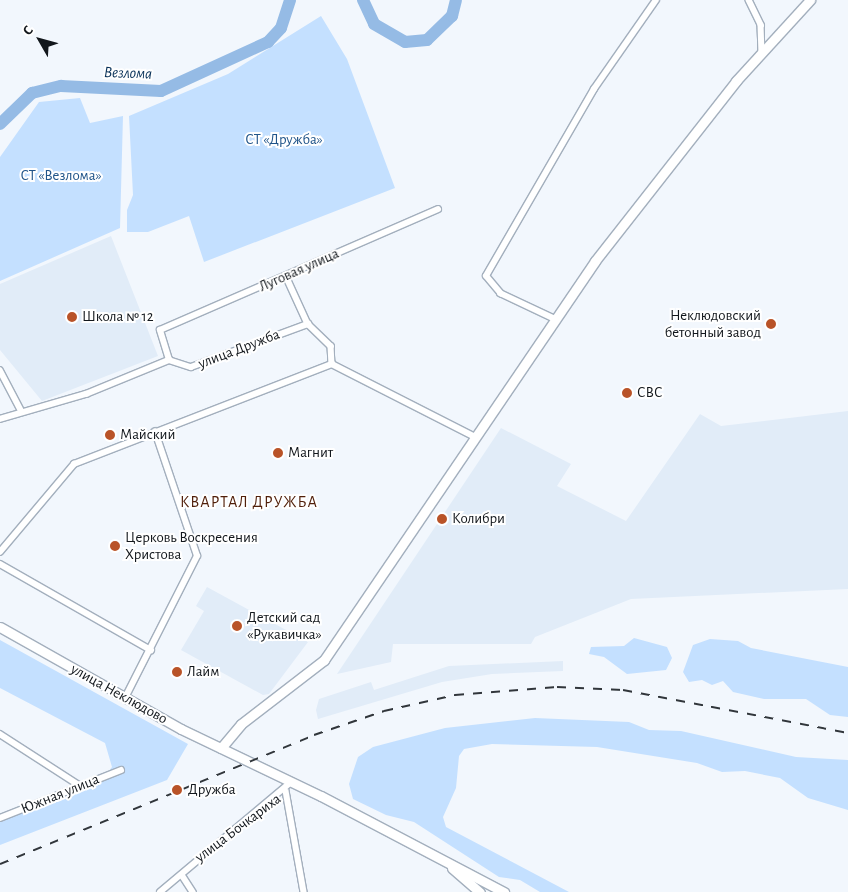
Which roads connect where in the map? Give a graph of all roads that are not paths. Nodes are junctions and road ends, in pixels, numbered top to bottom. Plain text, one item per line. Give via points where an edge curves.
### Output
1 (656, 0) edge
2 (749, 0) edge
3 (810, 0) edge
4 (762, 53) junction
5 (438, 209) dead end
6 (286, 276) junction
7 (554, 319) junction
8 (308, 324) junction
9 (169, 360) junction
10 (332, 364) junction
11 (0, 370) edge
12 (22, 412) junction
13 (0, 418) edge
14 (155, 432) junction
15 (475, 437) junction
16 (0, 552) edge
17 (0, 564) edge
18 (0, 627) edge
19 (151, 650) junction
20 (126, 698) junction
21 (0, 734) edge
22 (221, 748) junction
23 (121, 770) dead end
24 (292, 782) junction
25 (79, 785) junction
26 (286, 791) junction
27 (0, 818) edge
28 (434, 854) junction
29 (182, 875) junction
30 (302, 891) edge
31 (160, 892) edge
32 (193, 892) edge
33 (480, 892) edge
34 (504, 892) edge

1 - 7 street via 594,89 486,276 501,294
2 - 4 street via 761,25
3 - 4 street
4 - 7 street via 637,206
5 - 6 street, Луговая улица
6 - 8 street
6 - 9 street, Луговая улица via 160,330
7 - 15 street
8 - 9 street, улица Дружба via 191,367
8 - 10 street via 331,346
9 - 12 street via 86,394
10 - 14 street
10 - 15 street
11 - 12 street
12 - 13 street
14 - 16 street via 74,464
14 - 19 street via 197,556
15 - 22 street via 324,660 241,724
17 - 19 street
18 - 20 street, улица Неклюдово
19 - 20 street
20 - 22 street, улица Неклюдово
21 - 25 street
22 - 24 street, улица Неклюдово
23 - 25 street, Южная улица
24 - 26 street, улица Бочкариха
24 - 28 street, улица Неклюдово
25 - 27 street, Южная улица
26 - 29 street, улица Бочкариха via 194,859
26 - 30 street
28 - 33 street
28 - 34 street
29 - 31 street, улица Бочкариха
29 - 32 street

